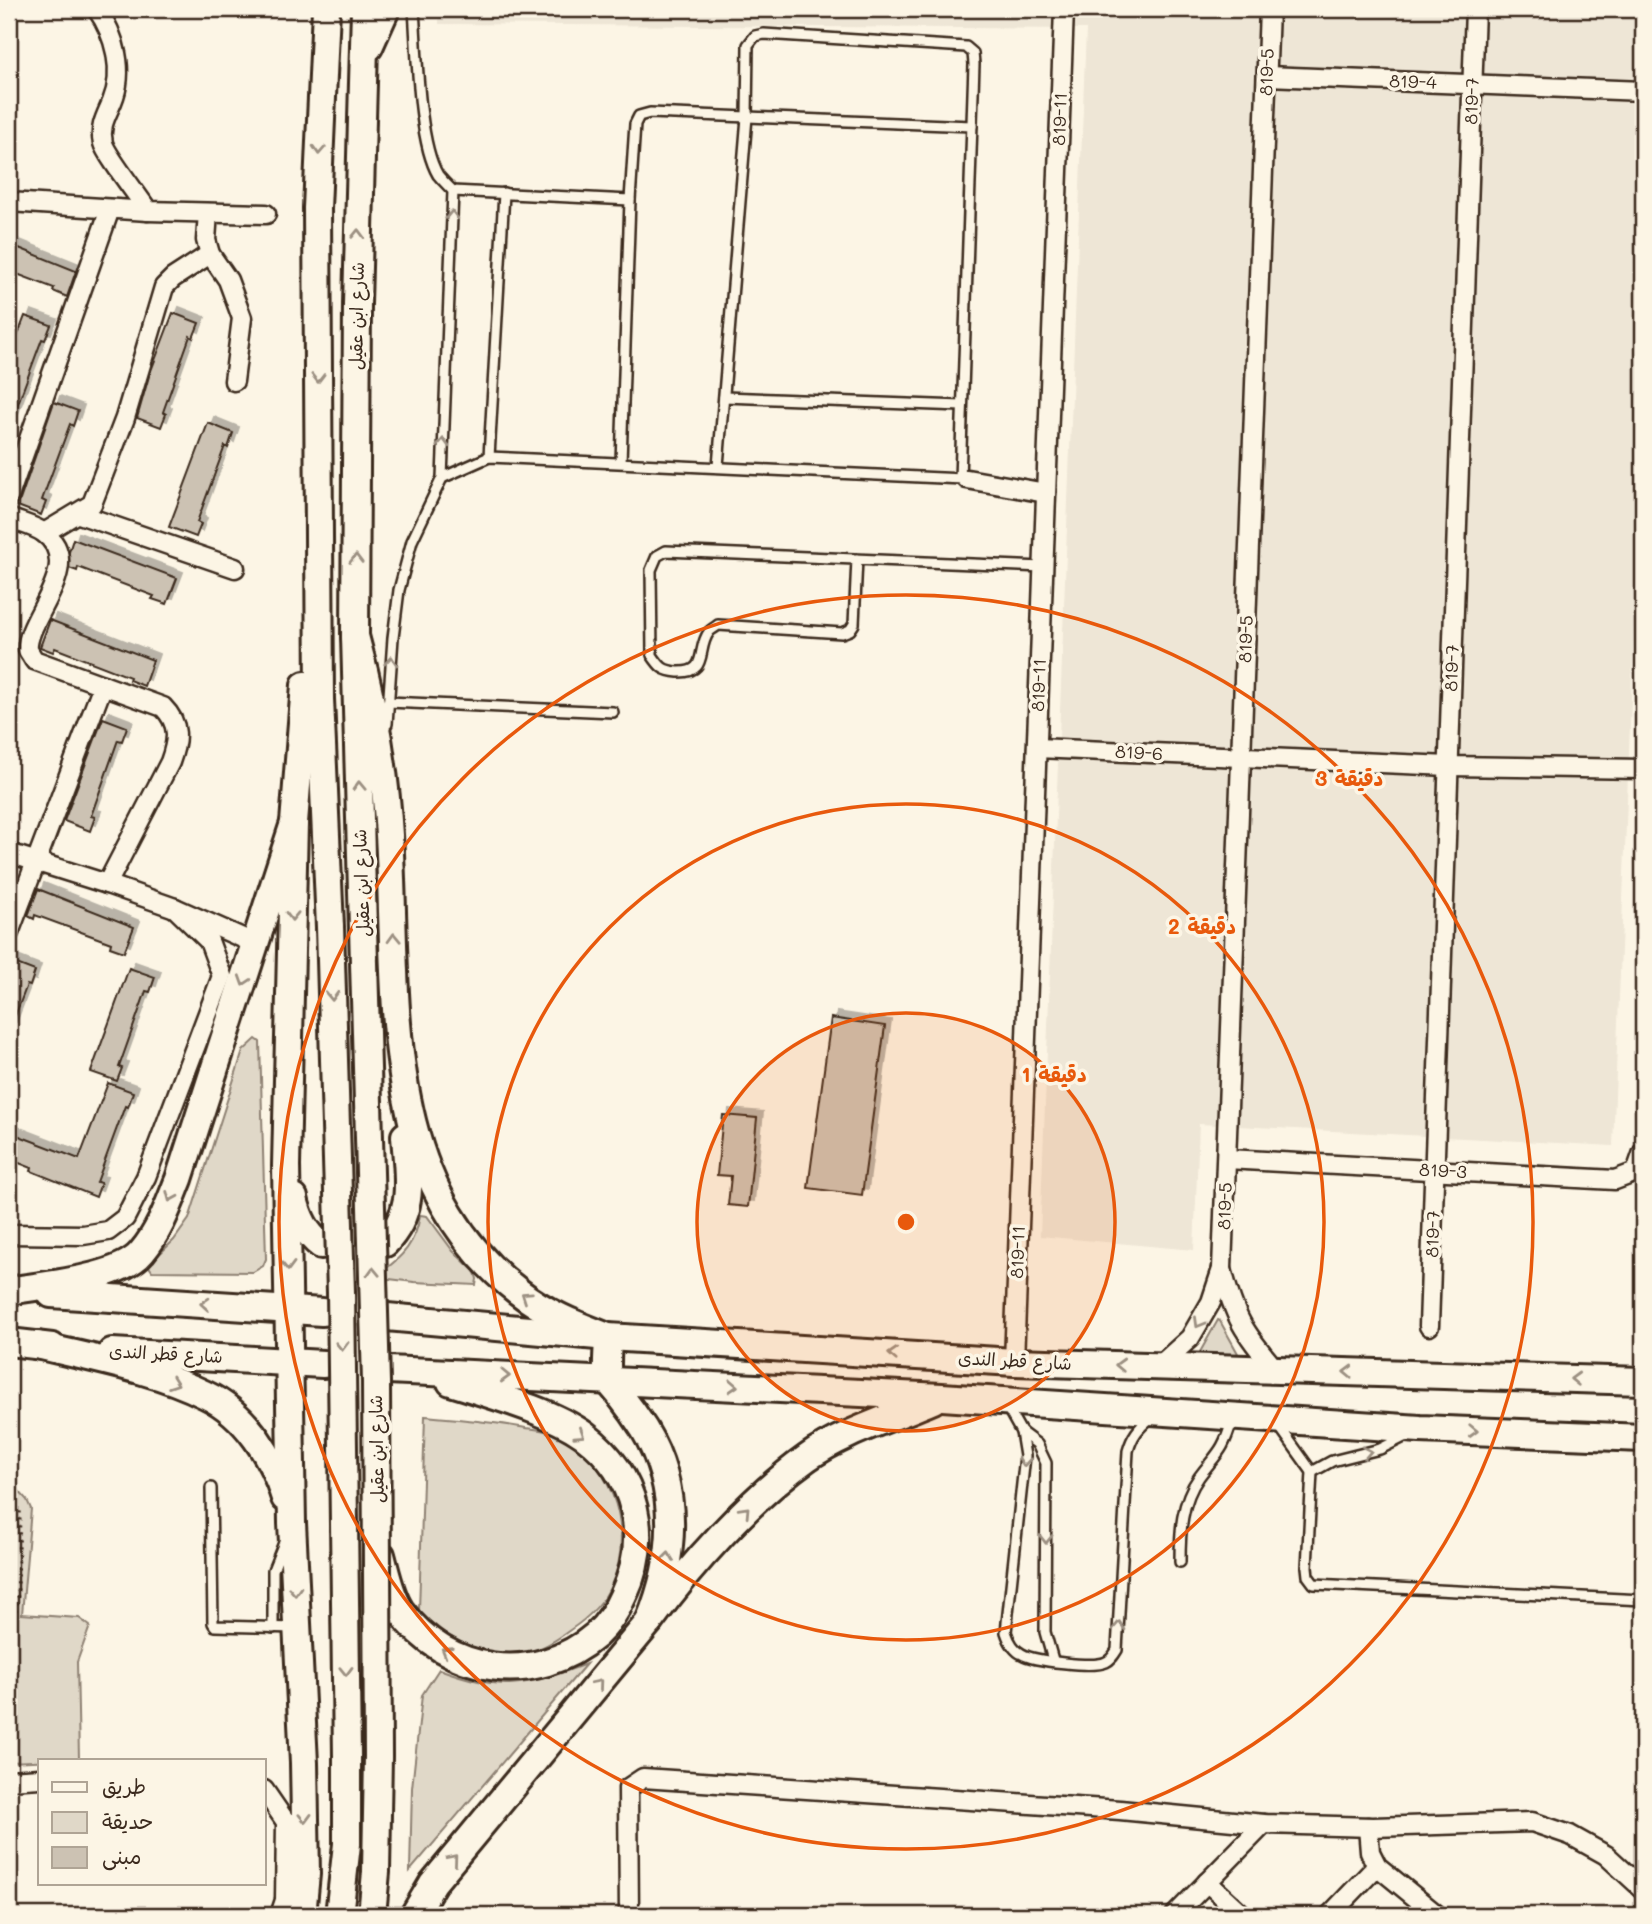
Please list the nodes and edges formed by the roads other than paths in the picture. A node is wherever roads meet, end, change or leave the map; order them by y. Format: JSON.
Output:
{"nodes":[{"id":1,"x":97,"y":9,"type":"edge"},
{"id":2,"x":312,"y":9,"type":"edge"},
{"id":3,"x":326,"y":9,"type":"edge"},
{"id":4,"x":365,"y":9,"type":"edge"},
{"id":5,"x":386,"y":9,"type":"edge"},
{"id":6,"x":414,"y":9,"type":"edge"},
{"id":7,"x":1065,"y":9,"type":"edge"},
{"id":8,"x":1269,"y":9,"type":"edge"},
{"id":9,"x":1475,"y":9,"type":"edge"},
{"id":10,"x":362,"y":61,"type":"junction"},
{"id":11,"x":1267,"y":76,"type":"junction"},
{"id":12,"x":1473,"y":84,"type":"junction"},
{"id":13,"x":1643,"y":91,"type":"edge"},
{"id":14,"x":321,"y":106,"type":"junction"},
{"id":15,"x":747,"y":117,"type":"junction"},
{"id":16,"x":972,"y":126,"type":"junction"},
{"id":17,"x":453,"y":191,"type":"junction"},
{"id":18,"x":503,"y":193,"type":"junction"},
{"id":19,"x":630,"y":200,"type":"junction"},
{"id":20,"x":9,"y":202,"type":"edge"},
{"id":21,"x":110,"y":209,"type":"junction"},
{"id":22,"x":148,"y":211,"type":"junction"},
{"id":23,"x":208,"y":213,"type":"junction"},
{"id":24,"x":266,"y":214,"type":"dead end"},
{"id":25,"x":210,"y":254,"type":"junction"},
{"id":26,"x":234,"y":380,"type":"dead end"},
{"id":27,"x":724,"y":397,"type":"junction"},
{"id":28,"x":962,"y":407,"type":"junction"},
{"id":29,"x":489,"y":457,"type":"junction"},
{"id":30,"x":621,"y":462,"type":"junction"},
{"id":31,"x":718,"y":466,"type":"junction"},
{"id":32,"x":442,"y":478,"type":"junction"},
{"id":33,"x":963,"y":479,"type":"junction"},
{"id":34,"x":1046,"y":492,"type":"junction"},
{"id":35,"x":9,"y":496,"type":"edge"},
{"id":36,"x":79,"y":514,"type":"junction"},
{"id":37,"x":9,"y":518,"type":"edge"},
{"id":38,"x":319,"y":530,"type":"junction"},
{"id":39,"x":44,"y":533,"type":"junction"},
{"id":40,"x":857,"y":559,"type":"junction"},
{"id":41,"x":1043,"y":567,"type":"junction"},
{"id":42,"x":235,"y":568,"type":"dead end"},
{"id":43,"x":355,"y":636,"type":"junction"},
{"id":44,"x":103,"y":685,"type":"junction"},
{"id":45,"x":388,"y":702,"type":"junction"},
{"id":46,"x":613,"y":712,"type":"dead end"},
{"id":47,"x":1037,"y":748,"type":"junction"},
{"id":48,"x":1241,"y":758,"type":"junction"},
{"id":49,"x":1449,"y":766,"type":"junction"},
{"id":50,"x":1643,"y":769,"type":"edge"},
{"id":51,"x":387,"y":803,"type":"junction"},
{"id":52,"x":294,"y":823,"type":"junction"},
{"id":53,"x":9,"y":853,"type":"edge"},
{"id":54,"x":36,"y":863,"type":"junction"},
{"id":55,"x":107,"y":884,"type":"junction"},
{"id":56,"x":175,"y":908,"type":"junction"},
{"id":57,"x":9,"y":933,"type":"edge"},
{"id":58,"x":256,"y":944,"type":"junction"},
{"id":59,"x":399,"y":1056,"type":"junction"},
{"id":60,"x":1643,"y":1152,"type":"edge"},
{"id":61,"x":1227,"y":1159,"type":"junction"},
{"id":62,"x":286,"y":1166,"type":"junction"},
{"id":63,"x":1435,"y":1171,"type":"junction"},
{"id":64,"x":9,"y":1234,"type":"edge"},
{"id":65,"x":385,"y":1243,"type":"dead end"},
{"id":66,"x":321,"y":1245,"type":"dead end"},
{"id":67,"x":1222,"y":1269,"type":"junction"},
{"id":68,"x":9,"y":1292,"type":"edge"},
{"id":69,"x":289,"y":1309,"type":"junction"},
{"id":70,"x":322,"y":1312,"type":"dead end"},
{"id":71,"x":387,"y":1317,"type":"dead end"},
{"id":72,"x":1429,"y":1326,"type":"dead end"},
{"id":73,"x":608,"y":1337,"type":"junction"},
{"id":74,"x":9,"y":1342,"type":"edge"},
{"id":75,"x":37,"y":1345,"type":"junction"},
{"id":76,"x":289,"y":1361,"type":"junction"},
{"id":77,"x":1014,"y":1362,"type":"junction"},
{"id":78,"x":323,"y":1364,"type":"dead end"},
{"id":79,"x":1159,"y":1366,"type":"junction"},
{"id":80,"x":388,"y":1370,"type":"dead end"},
{"id":81,"x":1276,"y":1370,"type":"junction"},
{"id":82,"x":426,"y":1373,"type":"junction"},
{"id":83,"x":1638,"y":1379,"type":"edge"},
{"id":84,"x":608,"y":1380,"type":"junction"},
{"id":85,"x":942,"y":1397,"type":"junction"},
{"id":86,"x":1001,"y":1401,"type":"junction"},
{"id":87,"x":1160,"y":1412,"type":"junction"},
{"id":88,"x":1233,"y":1416,"type":"junction"},
{"id":89,"x":1274,"y":1418,"type":"junction"},
{"id":90,"x":1420,"y":1429,"type":"junction"},
{"id":91,"x":1021,"y":1432,"type":"junction"},
{"id":92,"x":1643,"y":1438,"type":"edge"},
{"id":93,"x":1312,"y":1472,"type":"junction"},
{"id":94,"x":211,"y":1488,"type":"dead end"},
{"id":95,"x":292,"y":1525,"type":"junction"},
{"id":96,"x":379,"y":1545,"type":"junction"},
{"id":97,"x":1180,"y":1562,"type":"dead end"},
{"id":98,"x":1643,"y":1600,"type":"edge"},
{"id":99,"x":649,"y":1622,"type":"junction"},
{"id":100,"x":286,"y":1628,"type":"junction"},
{"id":101,"x":1053,"y":1660,"type":"junction"},
{"id":102,"x":38,"y":1778,"type":"edge"},
{"id":103,"x":9,"y":1780,"type":"edge"},
{"id":104,"x":266,"y":1793,"type":"edge"},
{"id":105,"x":1264,"y":1824,"type":"junction"},
{"id":106,"x":1368,"y":1827,"type":"junction"},
{"id":107,"x":1377,"y":1866,"type":"junction"},
{"id":108,"x":1207,"y":1882,"type":"junction"},
{"id":109,"x":1643,"y":1889,"type":"edge"},
{"id":110,"x":280,"y":1915,"type":"edge"},
{"id":111,"x":302,"y":1915,"type":"edge"},
{"id":112,"x":339,"y":1915,"type":"edge"},
{"id":113,"x":372,"y":1915,"type":"edge"},
{"id":114,"x":414,"y":1915,"type":"edge"},
{"id":115,"x":629,"y":1915,"type":"edge"},
{"id":116,"x":1175,"y":1915,"type":"edge"},
{"id":117,"x":1243,"y":1915,"type":"edge"},
{"id":118,"x":1330,"y":1915,"type":"edge"},
{"id":119,"x":1437,"y":1915,"type":"edge"}],
"edges":[{"from":1,"to":22,"type":"street"},
{"from":2,"to":14,"type":"main road"},
{"from":3,"to":14,"type":"main road","name":"شارع ابن عقيل"},
{"from":4,"to":10,"type":"main road","name":"شارع ابن عقيل"},
{"from":5,"to":10,"type":"main road"},
{"from":6,"to":17,"type":"lane"},
{"from":7,"to":34,"type":"street","name":"819-11"},
{"from":8,"to":11,"type":"street","name":"819-5"},
{"from":9,"to":12,"type":"street","name":"819-7"},
{"from":43,"to":10,"type":"main road","name":"شارع ابن عقيل","one_way":true},
{"from":11,"to":12,"type":"street","name":"819-4"},
{"from":11,"to":48,"type":"street","name":"819-5"},
{"from":12,"to":13,"type":"street","name":"819-4"},
{"from":12,"to":49,"type":"street","name":"819-7"},
{"from":14,"to":38,"type":"main road","name":"شارع ابن عقيل","one_way":true},
{"from":15,"to":16,"type":"lane"},
{"from":15,"to":16,"type":"lane"},
{"from":15,"to":19,"type":"lane"},
{"from":15,"to":27,"type":"lane"},
{"from":16,"to":28,"type":"lane"},
{"from":17,"to":18,"type":"lane"},
{"from":32,"to":17,"type":"lane","one_way":true},
{"from":18,"to":19,"type":"lane"},
{"from":18,"to":29,"type":"lane"},
{"from":19,"to":30,"type":"lane"},
{"from":20,"to":21,"type":"street"},
{"from":21,"to":22,"type":"street"},
{"from":21,"to":35,"type":"street"},
{"from":22,"to":23,"type":"street"},
{"from":23,"to":24,"type":"street"},
{"from":23,"to":25,"type":"street"},
{"from":25,"to":26,"type":"street"},
{"from":25,"to":36,"type":"street"},
{"from":27,"to":28,"type":"lane"},
{"from":27,"to":31,"type":"lane"},
{"from":28,"to":33,"type":"lane"},
{"from":29,"to":30,"type":"lane"},
{"from":29,"to":32,"type":"lane"},
{"from":30,"to":31,"type":"lane"},
{"from":31,"to":33,"type":"lane"},
{"from":45,"to":32,"type":"lane","one_way":true},
{"from":33,"to":34,"type":"street"},
{"from":34,"to":41,"type":"street","name":"819-11"},
{"from":36,"to":39,"type":"street"},
{"from":36,"to":42,"type":"street"},
{"from":37,"to":39,"type":"street"},
{"from":38,"to":52,"type":"main road"},
{"from":38,"to":112,"type":"main road","name":"شارع ابن عقيل","one_way":true,"bridge":true},
{"from":39,"to":44,"type":"street"},
{"from":40,"to":40,"type":"lane"},
{"from":40,"to":41,"type":"lane"},
{"from":41,"to":47,"type":"street","name":"819-11"},
{"from":43,"to":51,"type":"main road"},
{"from":96,"to":43,"type":"main road","name":"شارع ابن عقيل","one_way":true,"bridge":true},
{"from":44,"to":54,"type":"street"},
{"from":44,"to":55,"type":"street"},
{"from":45,"to":46,"type":"lane"},
{"from":45,"to":51,"type":"lane"},
{"from":47,"to":48,"type":"street","name":"819-6"},
{"from":47,"to":77,"type":"street","name":"819-11"},
{"from":48,"to":49,"type":"street","name":"819-6"},
{"from":48,"to":61,"type":"street","name":"819-5"},
{"from":49,"to":50,"type":"street","name":"819-6"},
{"from":49,"to":63,"type":"street","name":"819-7"},
{"from":59,"to":51,"type":"main road","one_way":true},
{"from":52,"to":58,"type":"main road"},
{"from":52,"to":62,"type":"main road","one_way":true},
{"from":53,"to":54,"type":"street"},
{"from":54,"to":55,"type":"street"},
{"from":54,"to":57,"type":"street"},
{"from":55,"to":56,"type":"street"},
{"from":56,"to":58,"type":"street"},
{"from":56,"to":64,"type":"street"},
{"from":58,"to":68,"type":"main road","one_way":true},
{"from":59,"to":65,"type":"main road"},
{"from":73,"to":59,"type":"main road","one_way":true},
{"from":60,"to":63,"type":"street","name":"819-3"},
{"from":61,"to":63,"type":"street","name":"819-3"},
{"from":61,"to":67,"type":"street","name":"819-5"},
{"from":62,"to":66,"type":"main road"},
{"from":62,"to":69,"type":"main road","one_way":true},
{"from":63,"to":72,"type":"street","name":"819-7"},
{"from":67,"to":79,"type":"street","name":"819-5","one_way":true},
{"from":67,"to":81,"type":"street","name":"819-5"},
{"from":69,"to":68,"type":"main road","one_way":true},
{"from":69,"to":70,"type":"main road"},
{"from":69,"to":76,"type":"main road"},
{"from":71,"to":73,"type":"main road","name":"شارع قطر الندى"},
{"from":77,"to":73,"type":"main road","name":"شارع قطر الندى","one_way":true},
{"from":73,"to":84,"type":"main road"},
{"from":74,"to":75,"type":"main road","name":"شارع قطر الندى"},
{"from":75,"to":76,"type":"main road","name":"شارع قطر الندى"},
{"from":75,"to":95,"type":"main road","one_way":true},
{"from":76,"to":78,"type":"main road","name":"شارع قطر الندى"},
{"from":76,"to":95,"type":"main road"},
{"from":79,"to":77,"type":"main road","name":"شارع قطر الندى","one_way":true},
{"from":79,"to":81,"type":"main road","name":"شارع قطر الندى"},
{"from":80,"to":82,"type":"main road"},
{"from":83,"to":81,"type":"main road","name":"شارع قطر الندى","one_way":true},
{"from":82,"to":84,"type":"main road","one_way":true},
{"from":82,"to":96,"type":"main road","one_way":true},
{"from":84,"to":85,"type":"main road","one_way":true},
{"from":99,"to":84,"type":"main road","one_way":true},
{"from":85,"to":86,"type":"main road"},
{"from":99,"to":85,"type":"main road","one_way":true},
{"from":86,"to":87,"type":"main road"},
{"from":86,"to":91,"type":"lane"},
{"from":87,"to":88,"type":"main road"},
{"from":101,"to":87,"type":"lane","one_way":true},
{"from":88,"to":89,"type":"main road"},
{"from":88,"to":97,"type":"lane"},
{"from":89,"to":90,"type":"main road"},
{"from":89,"to":93,"type":"lane"},
{"from":90,"to":92,"type":"main road","one_way":true},
{"from":93,"to":90,"type":"lane","one_way":true},
{"from":91,"to":101,"type":"lane","one_way":true},
{"from":91,"to":101,"type":"lane","one_way":true},
{"from":93,"to":98,"type":"lane"},
{"from":94,"to":100,"type":"lane"},
{"from":95,"to":100,"type":"main road","one_way":true},
{"from":96,"to":113,"type":"main road","name":"شارع ابن عقيل","bridge":true},
{"from":114,"to":99,"type":"main road","one_way":true},
{"from":100,"to":111,"type":"main road","one_way":true},
{"from":102,"to":103,"type":"street"},
{"from":104,"to":110,"type":"street"},
{"from":105,"to":106,"type":"street"},
{"from":105,"to":108,"type":"street"},
{"from":105,"to":115,"type":"street"},
{"from":106,"to":107,"type":"street"},
{"from":106,"to":109,"type":"street"},
{"from":107,"to":118,"type":"street"},
{"from":107,"to":119,"type":"street"},
{"from":108,"to":116,"type":"street"},
{"from":108,"to":117,"type":"street"}]}
